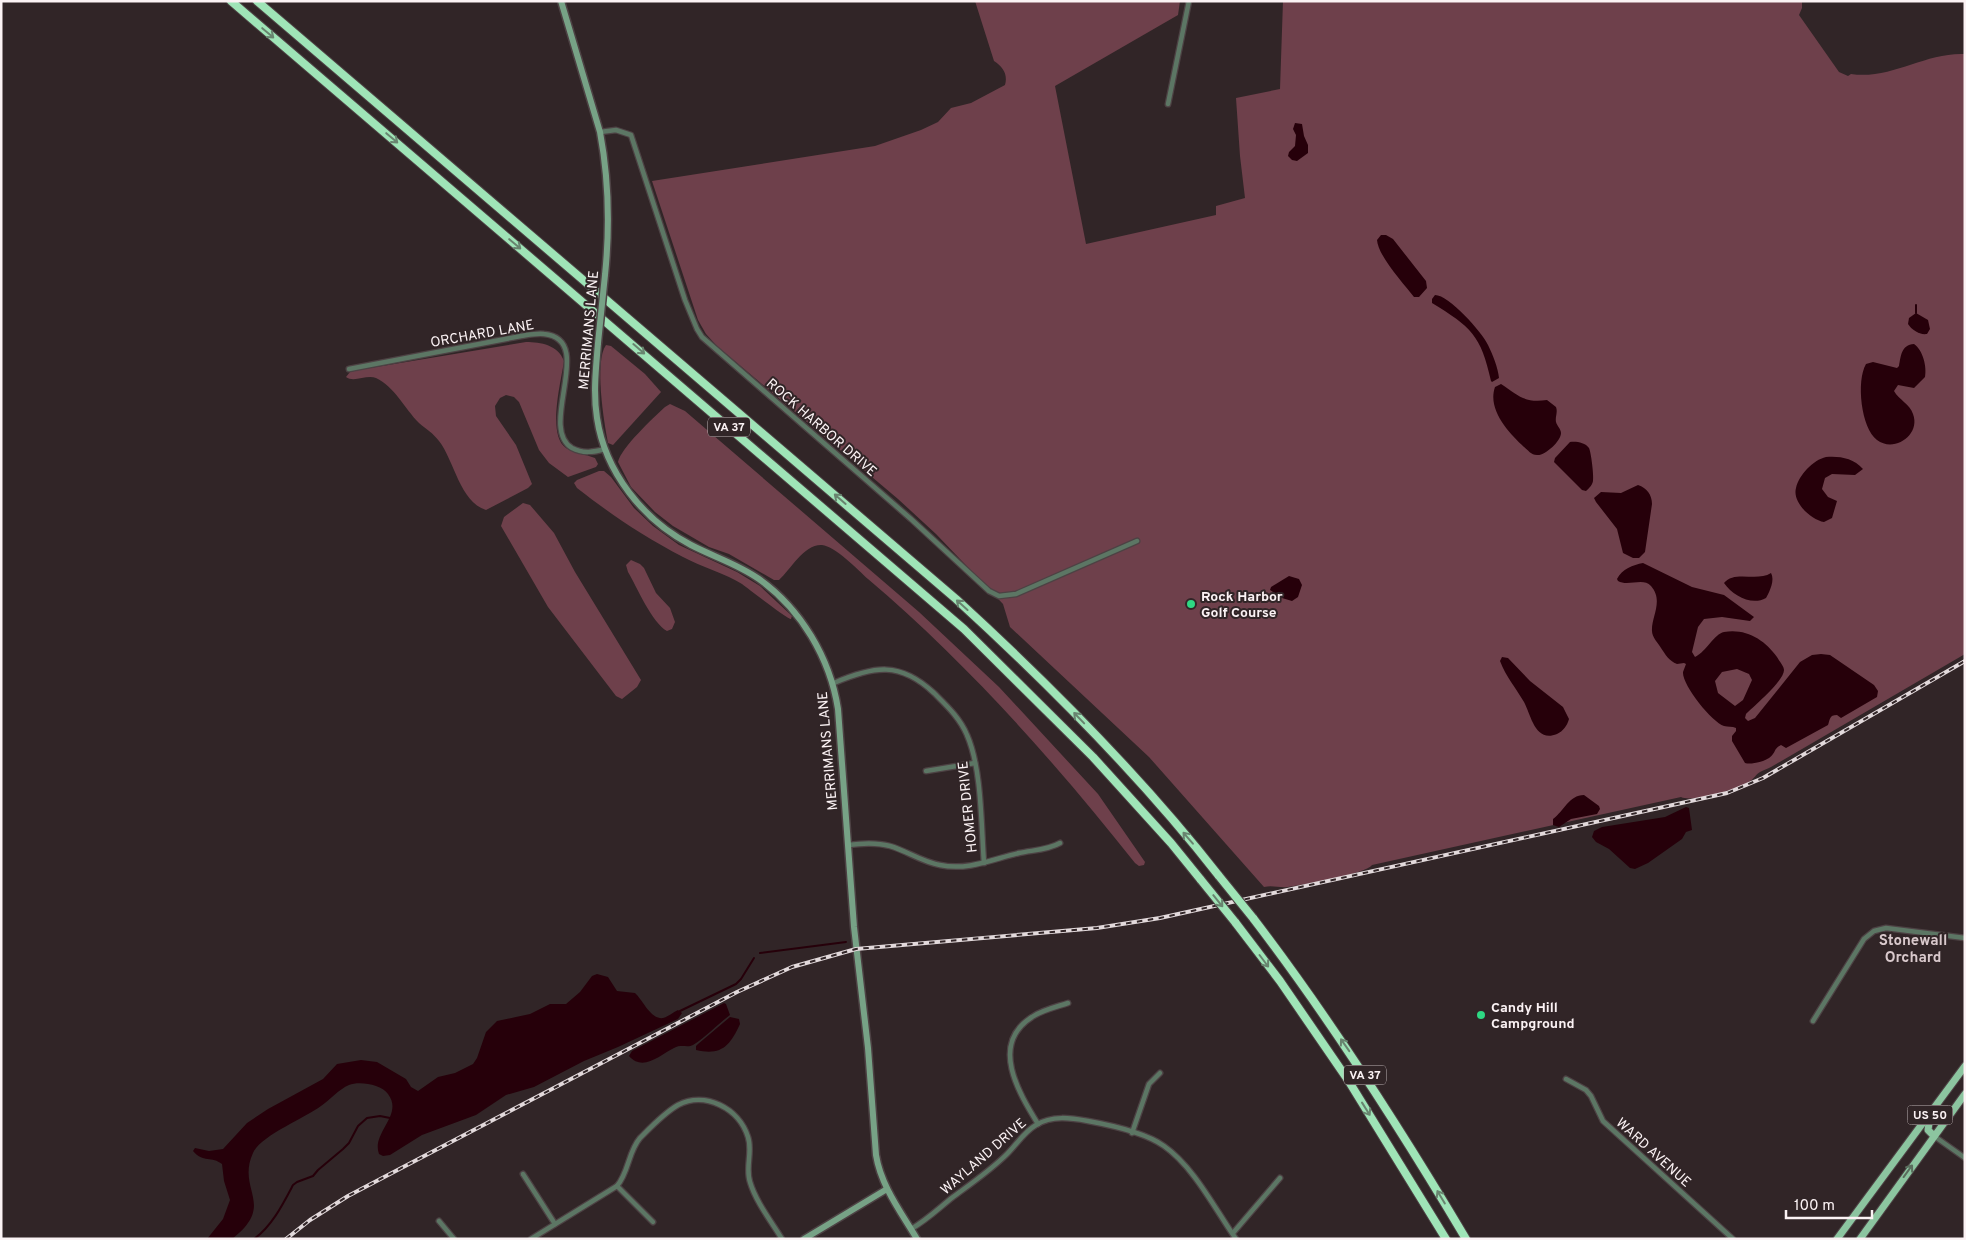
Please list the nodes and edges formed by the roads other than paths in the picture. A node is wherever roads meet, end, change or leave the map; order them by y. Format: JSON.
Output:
{"nodes":[{"id":1,"x":231,"y":1,"type":"edge"},
{"id":2,"x":257,"y":1,"type":"edge"},
{"id":3,"x":561,"y":1,"type":"edge"},
{"id":4,"x":1189,"y":1,"type":"edge"},
{"id":5,"x":1168,"y":104,"type":"dead end"},
{"id":6,"x":600,"y":132,"type":"junction"},
{"id":7,"x":349,"y":369,"type":"dead end"},
{"id":8,"x":605,"y":449,"type":"junction"},
{"id":9,"x":1138,"y":542,"type":"dead end"},
{"id":10,"x":834,"y":683,"type":"junction"},
{"id":11,"x":975,"y":763,"type":"junction"},
{"id":12,"x":926,"y":771,"type":"dead end"},
{"id":13,"x":1060,"y":843,"type":"dead end"},
{"id":14,"x":848,"y":845,"type":"junction"},
{"id":15,"x":984,"y":862,"type":"junction"},
{"id":16,"x":1965,"y":938,"type":"edge"},
{"id":17,"x":1068,"y":1003,"type":"dead end"},
{"id":18,"x":1813,"y":1021,"type":"dead end"},
{"id":19,"x":1965,"y":1066,"type":"edge"},
{"id":20,"x":1160,"y":1073,"type":"dead end"},
{"id":21,"x":1566,"y":1079,"type":"dead end"},
{"id":22,"x":1965,"y":1094,"type":"edge"},
{"id":23,"x":1931,"y":1112,"type":"junction"},
{"id":24,"x":1038,"y":1124,"type":"junction"},
{"id":25,"x":1132,"y":1133,"type":"junction"},
{"id":26,"x":1934,"y":1136,"type":"junction"},
{"id":27,"x":1965,"y":1158,"type":"edge"},
{"id":28,"x":524,"y":1174,"type":"dead end"},
{"id":29,"x":1280,"y":1178,"type":"dead end"},
{"id":30,"x":617,"y":1186,"type":"junction"},
{"id":31,"x":887,"y":1189,"type":"junction"},
{"id":32,"x":439,"y":1221,"type":"dead end"},
{"id":33,"x":653,"y":1222,"type":"dead end"},
{"id":34,"x":555,"y":1224,"type":"junction"},
{"id":35,"x":911,"y":1229,"type":"junction"},
{"id":36,"x":1233,"y":1233,"type":"junction"},
{"id":37,"x":454,"y":1239,"type":"edge"},
{"id":38,"x":531,"y":1239,"type":"edge"},
{"id":39,"x":782,"y":1239,"type":"edge"},
{"id":40,"x":804,"y":1239,"type":"edge"},
{"id":41,"x":917,"y":1239,"type":"edge"},
{"id":42,"x":1236,"y":1239,"type":"edge"},
{"id":43,"x":1446,"y":1239,"type":"edge"},
{"id":44,"x":1467,"y":1239,"type":"edge"},
{"id":45,"x":1733,"y":1239,"type":"edge"},
{"id":46,"x":1837,"y":1239,"type":"edge"},
{"id":47,"x":1860,"y":1239,"type":"edge"}],
"edges":[{"from":1,"to":43,"type":"highway","number":"VA 37","one_way":true,"bridge":true},
{"from":44,"to":2,"type":"highway","number":"VA 37","one_way":true,"bridge":true},
{"from":3,"to":6,"type":"main road","name":"MERRIMANS LANE"},
{"from":4,"to":5,"type":"street"},
{"from":6,"to":8,"type":"main road","name":"MERRIMANS LANE","bridge":true},
{"from":6,"to":9,"type":"street","name":"ROCK HARBOR DRIVE"},
{"from":7,"to":8,"type":"street","name":"ORCHARD LANE"},
{"from":8,"to":10,"type":"main road","name":"MERRIMANS LANE"},
{"from":10,"to":11,"type":"street","name":"HOMER DRIVE"},
{"from":10,"to":14,"type":"main road","name":"MERRIMANS LANE"},
{"from":11,"to":12,"type":"street"},
{"from":11,"to":15,"type":"street","name":"HOMER DRIVE"},
{"from":13,"to":15,"type":"street"},
{"from":14,"to":15,"type":"street"},
{"from":14,"to":31,"type":"main road","name":"MERRIMANS LANE"},
{"from":16,"to":18,"type":"street"},
{"from":17,"to":24,"type":"street"},
{"from":19,"to":23,"type":"main road","number":"US 50"},
{"from":20,"to":25,"type":"street"},
{"from":21,"to":45,"type":"street","name":"WARD AVENUE"},
{"from":22,"to":26,"type":"main road","number":"US 50"},
{"from":23,"to":26,"type":"main road"},
{"from":23,"to":46,"type":"main road","number":"US 50"},
{"from":24,"to":25,"type":"street","name":"WAYLAND DRIVE"},
{"from":24,"to":35,"type":"street","name":"WAYLAND DRIVE"},
{"from":25,"to":36,"type":"street","name":"WAYLAND DRIVE"},
{"from":26,"to":27,"type":"street"},
{"from":47,"to":26,"type":"main road","number":"US 50","one_way":true},
{"from":28,"to":34,"type":"street"},
{"from":29,"to":36,"type":"street"},
{"from":30,"to":33,"type":"street"},
{"from":30,"to":34,"type":"street"},
{"from":30,"to":39,"type":"street"},
{"from":31,"to":35,"type":"main road","name":"MERRIMANS LANE"},
{"from":31,"to":40,"type":"main road"},
{"from":32,"to":37,"type":"street"},
{"from":34,"to":38,"type":"street"},
{"from":35,"to":41,"type":"main road","name":"MERRIMANS LANE"},
{"from":36,"to":42,"type":"street","name":"WAYLAND DRIVE"}]}
